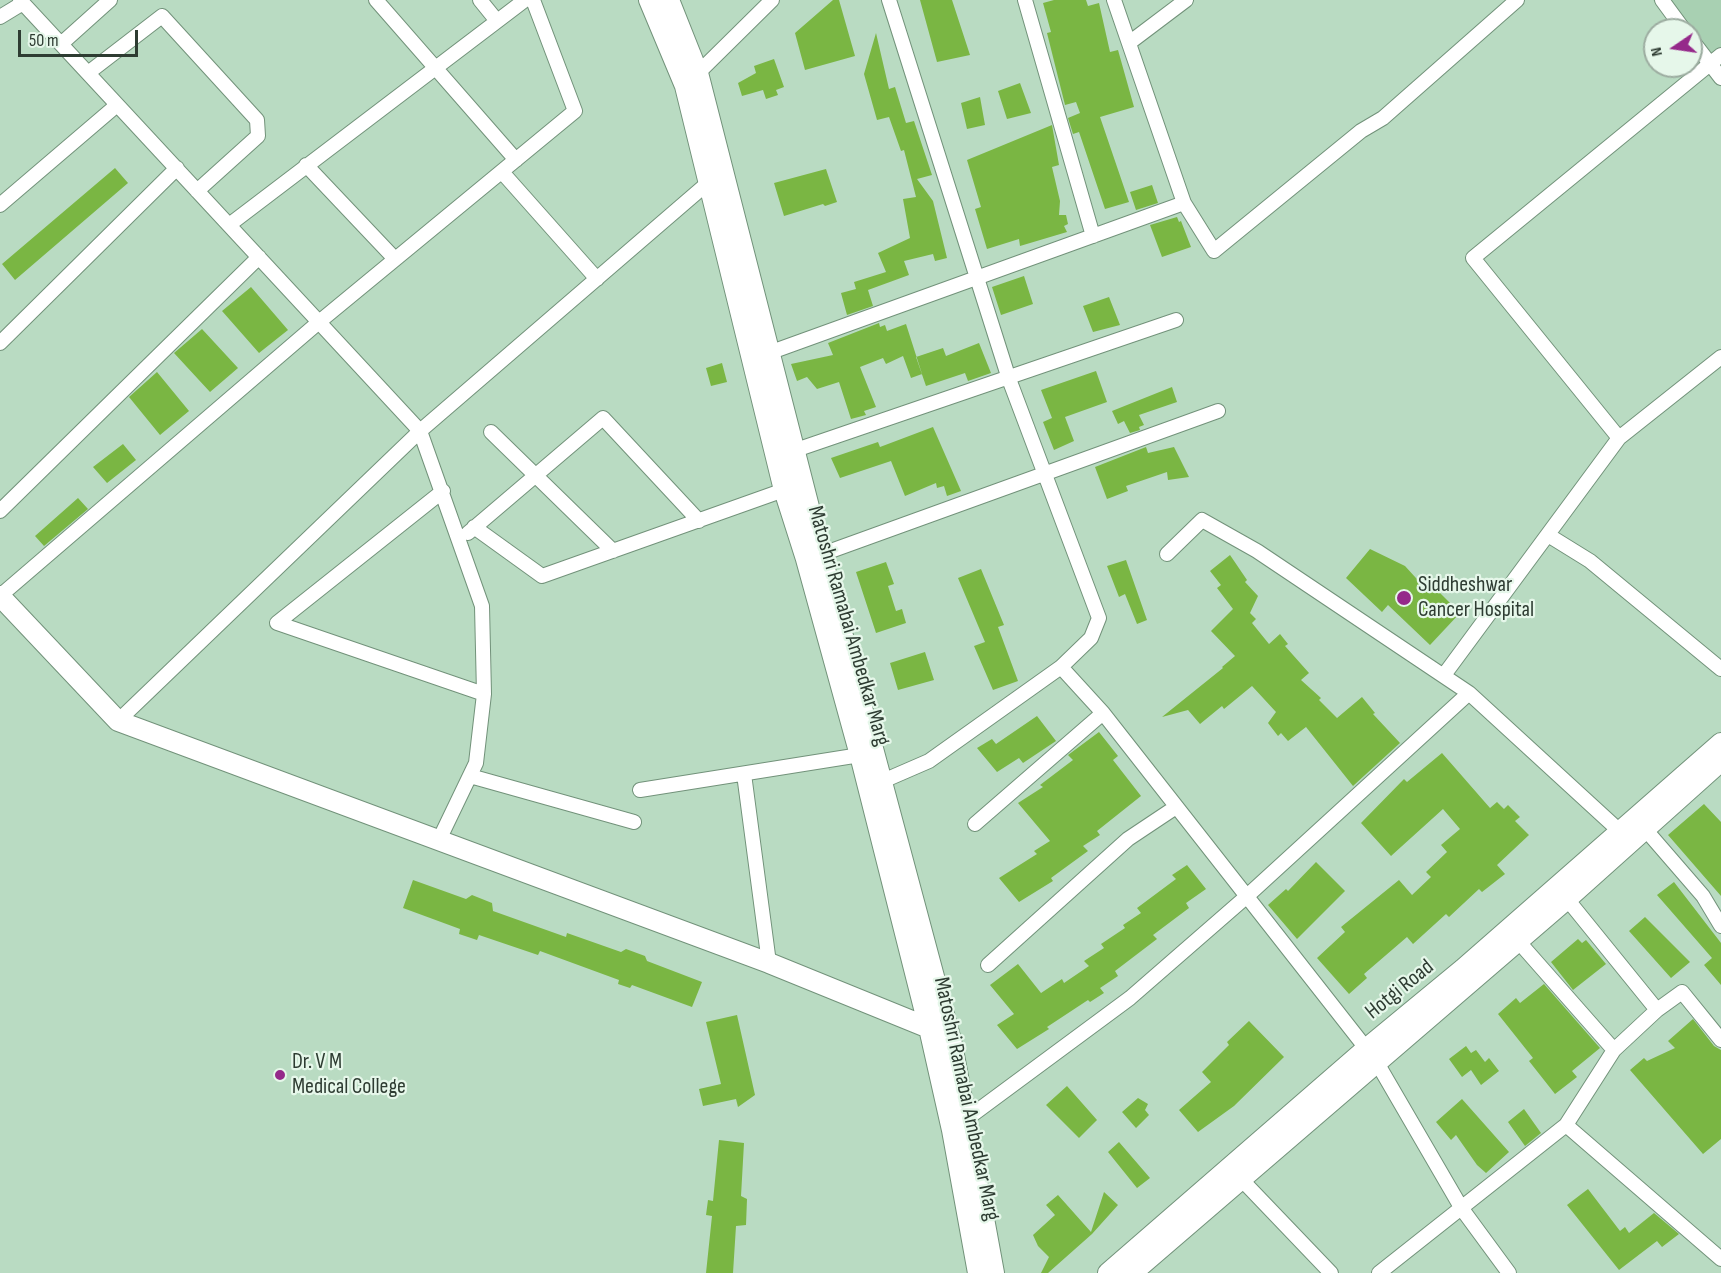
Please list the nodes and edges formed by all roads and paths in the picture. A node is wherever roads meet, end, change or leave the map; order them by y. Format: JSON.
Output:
{"nodes":[{"id":1,"x":110,"y":0,"type":"edge"},
{"id":2,"x":376,"y":0,"type":"edge"},
{"id":3,"x":480,"y":0,"type":"edge"},
{"id":4,"x":525,"y":0,"type":"edge"},
{"id":5,"x":533,"y":0,"type":"edge"},
{"id":6,"x":649,"y":0,"type":"edge"},
{"id":7,"x":669,"y":0,"type":"edge"},
{"id":8,"x":772,"y":0,"type":"edge"},
{"id":9,"x":889,"y":0,"type":"edge"},
{"id":10,"x":1025,"y":0,"type":"edge"},
{"id":11,"x":1114,"y":0,"type":"edge"},
{"id":12,"x":1185,"y":0,"type":"edge"},
{"id":13,"x":1517,"y":0,"type":"edge"},
{"id":14,"x":1662,"y":0,"type":"edge"},
{"id":15,"x":21,"y":2,"type":"edge"},
{"id":16,"x":0,"y":17,"type":"edge"},
{"id":17,"x":1675,"y":18,"type":"edge"},
{"id":18,"x":497,"y":21,"type":"junction"},
{"id":19,"x":1129,"y":43,"type":"junction"},
{"id":20,"x":61,"y":44,"type":"junction"},
{"id":21,"x":1703,"y":49,"type":"edge"},
{"id":22,"x":1716,"y":59,"type":"edge"},
{"id":23,"x":435,"y":68,"type":"junction"},
{"id":24,"x":88,"y":73,"type":"junction"},
{"id":25,"x":1721,"y":78,"type":"edge"},
{"id":26,"x":692,"y":80,"type":"junction"},
{"id":27,"x":117,"y":105,"type":"junction"},
{"id":28,"x":516,"y":160,"type":"junction"},
{"id":29,"x":306,"y":165,"type":"junction"},
{"id":30,"x":177,"y":168,"type":"junction"},
{"id":31,"x":502,"y":172,"type":"junction"},
{"id":32,"x":709,"y":182,"type":"junction"},
{"id":33,"x":197,"y":191,"type":"junction"},
{"id":34,"x":1184,"y":203,"type":"junction"},
{"id":35,"x":0,"y":205,"type":"edge"},
{"id":36,"x":229,"y":225,"type":"junction"},
{"id":37,"x":1093,"y":236,"type":"junction"},
{"id":38,"x":259,"y":257,"type":"junction"},
{"id":39,"x":395,"y":260,"type":"junction"},
{"id":40,"x":977,"y":278,"type":"junction"},
{"id":41,"x":597,"y":279,"type":"junction"},
{"id":42,"x":1176,"y":320,"type":"dead end"},
{"id":43,"x":319,"y":322,"type":"junction"},
{"id":44,"x":0,"y":343,"type":"edge"},
{"id":45,"x":762,"y":355,"type":"junction"},
{"id":46,"x":1721,"y":357,"type":"edge"},
{"id":47,"x":1009,"y":379,"type":"junction"},
{"id":48,"x":1218,"y":411,"type":"dead end"},
{"id":49,"x":420,"y":431,"type":"junction"},
{"id":50,"x":491,"y":432,"type":"dead end"},
{"id":51,"x":1619,"y":438,"type":"junction"},
{"id":52,"x":785,"y":453,"type":"junction"},
{"id":53,"x":1045,"y":472,"type":"junction"},
{"id":54,"x":535,"y":476,"type":"junction"},
{"id":55,"x":443,"y":490,"type":"junction"},
{"id":56,"x":784,"y":490,"type":"junction"},
{"id":57,"x":0,"y":511,"type":"edge"},
{"id":58,"x":699,"y":521,"type":"junction"},
{"id":59,"x":474,"y":527,"type":"junction"},
{"id":60,"x":1548,"y":535,"type":"junction"},
{"id":61,"x":460,"y":540,"type":"junction"},
{"id":62,"x":613,"y":551,"type":"junction"},
{"id":63,"x":1167,"y":554,"type":"dead end"},
{"id":64,"x":813,"y":557,"type":"junction"},
{"id":65,"x":0,"y":596,"type":"edge"},
{"id":66,"x":1061,"y":667,"type":"junction"},
{"id":67,"x":1721,"y":669,"type":"edge"},
{"id":68,"x":1444,"y":675,"type":"junction"},
{"id":69,"x":1468,"y":693,"type":"junction"},
{"id":70,"x":484,"y":694,"type":"junction"},
{"id":71,"x":1103,"y":713,"type":"junction"},
{"id":72,"x":118,"y":720,"type":"junction"},
{"id":73,"x":1721,"y":743,"type":"edge"},
{"id":74,"x":860,"y":755,"type":"junction"},
{"id":75,"x":1721,"y":761,"type":"edge"},
{"id":76,"x":744,"y":774,"type":"junction"},
{"id":77,"x":470,"y":776,"type":"junction"},
{"id":78,"x":875,"y":784,"type":"junction"},
{"id":79,"x":640,"y":790,"type":"dead end"},
{"id":80,"x":1176,"y":807,"type":"junction"},
{"id":81,"x":634,"y":822,"type":"dead end"},
{"id":82,"x":975,"y":824,"type":"dead end"},
{"id":83,"x":1632,"y":834,"type":"junction"},
{"id":84,"x":439,"y":840,"type":"junction"},
{"id":85,"x":1246,"y":897,"type":"junction"},
{"id":86,"x":1567,"y":899,"type":"junction"},
{"id":87,"x":1721,"y":926,"type":"edge"},
{"id":88,"x":1518,"y":941,"type":"junction"},
{"id":89,"x":769,"y":963,"type":"junction"},
{"id":90,"x":988,"y":965,"type":"dead end"},
{"id":91,"x":1657,"y":1010,"type":"junction"},
{"id":92,"x":929,"y":1028,"type":"junction"},
{"id":93,"x":1721,"y":1040,"type":"edge"},
{"id":94,"x":1614,"y":1050,"type":"junction"},
{"id":95,"x":1371,"y":1055,"type":"junction"},
{"id":96,"x":959,"y":1124,"type":"junction"},
{"id":97,"x":1566,"y":1125,"type":"junction"},
{"id":98,"x":1241,"y":1179,"type":"junction"},
{"id":99,"x":1462,"y":1209,"type":"junction"},
{"id":100,"x":1721,"y":1259,"type":"edge"},
{"id":101,"x":978,"y":1273,"type":"edge"},
{"id":102,"x":994,"y":1273,"type":"edge"},
{"id":103,"x":1108,"y":1273,"type":"edge"},
{"id":104,"x":1132,"y":1273,"type":"edge"},
{"id":105,"x":1331,"y":1273,"type":"edge"},
{"id":106,"x":1379,"y":1273,"type":"edge"},
{"id":107,"x":1509,"y":1273,"type":"edge"}],
"edges":[{"from":1,"to":20,"type":"street"},
{"from":2,"to":23,"type":"street"},
{"from":3,"to":18,"type":"street"},
{"from":4,"to":18,"type":"street"},
{"from":5,"to":28,"type":"street"},
{"from":6,"to":26,"type":"street","name":"Matoshri Ramabai Ambedkar Marg"},
{"from":7,"to":26,"type":"street"},
{"from":8,"to":26,"type":"street"},
{"from":9,"to":40,"type":"street"},
{"from":10,"to":37,"type":"street"},
{"from":11,"to":19,"type":"street"},
{"from":12,"to":19,"type":"street"},
{"from":13,"to":34,"type":"street"},
{"from":14,"to":17,"type":"street"},
{"from":15,"to":16,"type":"street"},
{"from":15,"to":20,"type":"street"},
{"from":18,"to":23,"type":"street"},
{"from":19,"to":34,"type":"street"},
{"from":20,"to":24,"type":"street"},
{"from":21,"to":22,"type":"street"},
{"from":22,"to":25,"type":"street"},
{"from":22,"to":51,"type":"street"},
{"from":23,"to":28,"type":"street"},
{"from":23,"to":29,"type":"street"},
{"from":24,"to":27,"type":"street"},
{"from":24,"to":33,"type":"street"},
{"from":26,"to":32,"type":"street","name":"Matoshri Ramabai Ambedkar Marg"},
{"from":26,"to":45,"type":"street"},
{"from":27,"to":30,"type":"street"},
{"from":27,"to":35,"type":"street"},
{"from":28,"to":31,"type":"street"},
{"from":29,"to":36,"type":"street"},
{"from":29,"to":39,"type":"street"},
{"from":30,"to":33,"type":"street"},
{"from":30,"to":44,"type":"street"},
{"from":31,"to":39,"type":"street"},
{"from":31,"to":41,"type":"street"},
{"from":32,"to":41,"type":"street"},
{"from":32,"to":45,"type":"street","name":"Matoshri Ramabai Ambedkar Marg"},
{"from":33,"to":36,"type":"street"},
{"from":34,"to":37,"type":"street"},
{"from":36,"to":38,"type":"street"},
{"from":37,"to":40,"type":"street"},
{"from":38,"to":43,"type":"street"},
{"from":38,"to":57,"type":"street"},
{"from":39,"to":43,"type":"street"},
{"from":40,"to":45,"type":"street"},
{"from":40,"to":47,"type":"street"},
{"from":41,"to":49,"type":"street"},
{"from":42,"to":47,"type":"street"},
{"from":43,"to":49,"type":"street"},
{"from":43,"to":65,"type":"street"},
{"from":45,"to":52,"type":"street","name":"Matoshri Ramabai Ambedkar Marg"},
{"from":46,"to":51,"type":"street"},
{"from":47,"to":52,"type":"street"},
{"from":47,"to":53,"type":"street"},
{"from":48,"to":53,"type":"street"},
{"from":49,"to":55,"type":"street"},
{"from":49,"to":72,"type":"street"},
{"from":50,"to":54,"type":"street"},
{"from":51,"to":60,"type":"street"},
{"from":52,"to":56,"type":"street","name":"Matoshri Ramabai Ambedkar Marg"},
{"from":52,"to":64,"type":"street"},
{"from":53,"to":64,"type":"street"},
{"from":53,"to":66,"type":"street"},
{"from":54,"to":58,"type":"street"},
{"from":54,"to":59,"type":"street"},
{"from":54,"to":62,"type":"street"},
{"from":55,"to":61,"type":"street"},
{"from":55,"to":70,"type":"street"},
{"from":56,"to":58,"type":"street"},
{"from":56,"to":64,"type":"street","name":"Matoshri Ramabai Ambedkar Marg"},
{"from":58,"to":62,"type":"street"},
{"from":59,"to":61,"type":"street"},
{"from":59,"to":62,"type":"street"},
{"from":60,"to":67,"type":"street"},
{"from":60,"to":68,"type":"street"},
{"from":61,"to":70,"type":"street"},
{"from":63,"to":68,"type":"street"},
{"from":64,"to":74,"type":"street","name":"Matoshri Ramabai Ambedkar Marg"},
{"from":64,"to":78,"type":"street"},
{"from":65,"to":72,"type":"street"},
{"from":66,"to":71,"type":"street"},
{"from":66,"to":78,"type":"street"},
{"from":68,"to":69,"type":"street"},
{"from":69,"to":83,"type":"street"},
{"from":69,"to":85,"type":"street"},
{"from":70,"to":77,"type":"street"},
{"from":71,"to":80,"type":"street"},
{"from":71,"to":82,"type":"street"},
{"from":72,"to":84,"type":"street"},
{"from":73,"to":83,"type":"street","name":"Hotgi Road"},
{"from":74,"to":76,"type":"street"},
{"from":74,"to":78,"type":"street","name":"Matoshri Ramabai Ambedkar Marg"},
{"from":75,"to":83,"type":"street","name":"Hotgi Road"},
{"from":76,"to":79,"type":"street"},
{"from":76,"to":89,"type":"street"},
{"from":77,"to":81,"type":"street"},
{"from":77,"to":84,"type":"street"},
{"from":78,"to":92,"type":"street","name":"Matoshri Ramabai Ambedkar Marg"},
{"from":78,"to":96,"type":"street"},
{"from":80,"to":85,"type":"street"},
{"from":80,"to":90,"type":"street"},
{"from":83,"to":86,"type":"street","name":"Hotgi Road"},
{"from":83,"to":87,"type":"street"},
{"from":83,"to":95,"type":"street","name":"Hotgi Road"},
{"from":84,"to":89,"type":"street"},
{"from":85,"to":95,"type":"street"},
{"from":85,"to":96,"type":"street"},
{"from":86,"to":88,"type":"street","name":"Hotgi Road"},
{"from":86,"to":91,"type":"street"},
{"from":88,"to":94,"type":"street"},
{"from":88,"to":95,"type":"street","name":"Hotgi Road"},
{"from":89,"to":92,"type":"street"},
{"from":91,"to":93,"type":"street"},
{"from":91,"to":94,"type":"street"},
{"from":92,"to":96,"type":"street","name":"Matoshri Ramabai Ambedkar Marg"},
{"from":94,"to":97,"type":"street"},
{"from":95,"to":98,"type":"street","name":"Hotgi Road"},
{"from":95,"to":99,"type":"street"},
{"from":95,"to":103,"type":"street","name":"Hotgi Road"},
{"from":96,"to":101,"type":"street","name":"Matoshri Ramabai Ambedkar Marg"},
{"from":96,"to":102,"type":"street"},
{"from":97,"to":99,"type":"street"},
{"from":97,"to":100,"type":"street"},
{"from":98,"to":104,"type":"street","name":"Hotgi Road"},
{"from":98,"to":105,"type":"street"},
{"from":99,"to":106,"type":"street"},
{"from":99,"to":107,"type":"street"}]}
